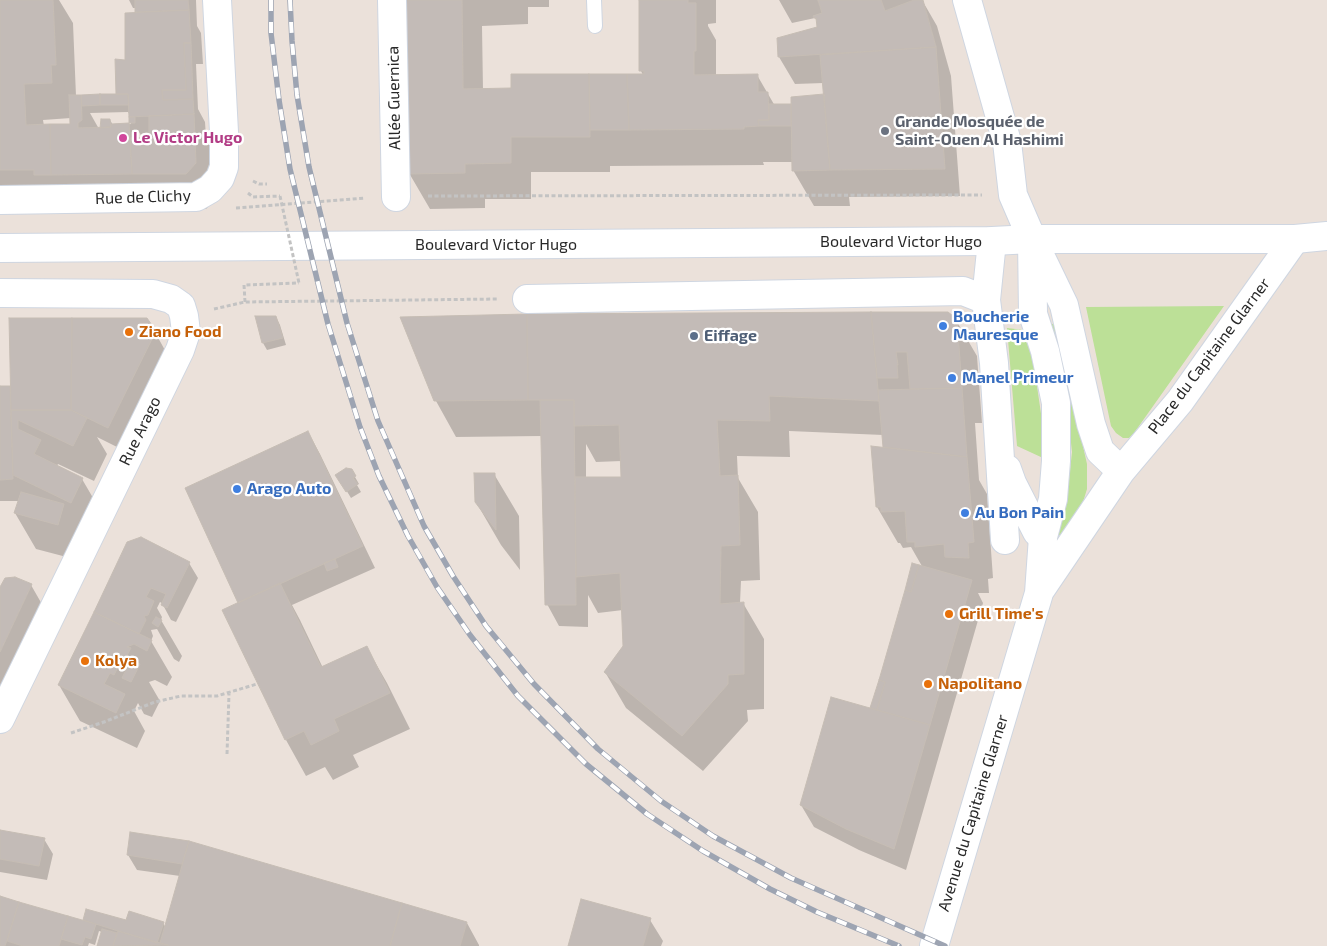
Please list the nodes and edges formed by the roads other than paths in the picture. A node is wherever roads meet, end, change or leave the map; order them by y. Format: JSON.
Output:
{"nodes":[{"id":1,"x":217,"y":0,"type":"edge"},
{"id":2,"x":392,"y":0,"type":"edge"},
{"id":3,"x":594,"y":0,"type":"edge"},
{"id":4,"x":967,"y":0,"type":"edge"},
{"id":5,"x":595,"y":26,"type":"dead end"},
{"id":6,"x":396,"y":197,"type":"road end"},
{"id":7,"x":0,"y":200,"type":"edge"},
{"id":8,"x":1327,"y":236,"type":"edge"},
{"id":9,"x":1032,"y":239,"type":"junction"},
{"id":10,"x":1295,"y":239,"type":"junction"},
{"id":11,"x":992,"y":241,"type":"junction"},
{"id":12,"x":0,"y":248,"type":"edge"},
{"id":13,"x":0,"y":293,"type":"edge"},
{"id":14,"x":527,"y":299,"type":"road end"},
{"id":15,"x":986,"y":300,"type":"junction"},
{"id":16,"x":999,"y":444,"type":"junction"},
{"id":17,"x":1120,"y":471,"type":"junction"},
{"id":18,"x":1043,"y":537,"type":"junction"},
{"id":19,"x":1005,"y":540,"type":"dead end"},
{"id":20,"x":1039,"y":593,"type":"junction"},
{"id":21,"x":0,"y":719,"type":"edge"},
{"id":22,"x":934,"y":946,"type":"edge"}],
"edges":[{"from":1,"to":7,"type":"street","name":"Rue de Clichy"},
{"from":2,"to":6,"type":"street","name":"Allée Guernica"},
{"from":3,"to":5,"type":"lane"},
{"from":4,"to":9,"type":"street"},
{"from":8,"to":10,"type":"street","name":"Boulevard Victor Hugo"},
{"from":9,"to":10,"type":"street","name":"Boulevard Victor Hugo"},
{"from":9,"to":11,"type":"street","name":"Boulevard Victor Hugo"},
{"from":9,"to":17,"type":"street"},
{"from":9,"to":18,"type":"street"},
{"from":10,"to":17,"type":"street","name":"Place du Capitaine Glarner"},
{"from":11,"to":12,"type":"street","name":"Boulevard Victor Hugo"},
{"from":11,"to":15,"type":"street","name":"Boulevard Victor Hugo"},
{"from":13,"to":21,"type":"street","name":"Rue Arago"},
{"from":14,"to":15,"type":"street"},
{"from":15,"to":16,"type":"street"},
{"from":16,"to":18,"type":"street"},
{"from":16,"to":19,"type":"street"},
{"from":17,"to":20,"type":"street","name":"Place du Capitaine Glarner"},
{"from":18,"to":20,"type":"street"},
{"from":20,"to":22,"type":"street","name":"Avenue du Capitaine Glarner"}]}
